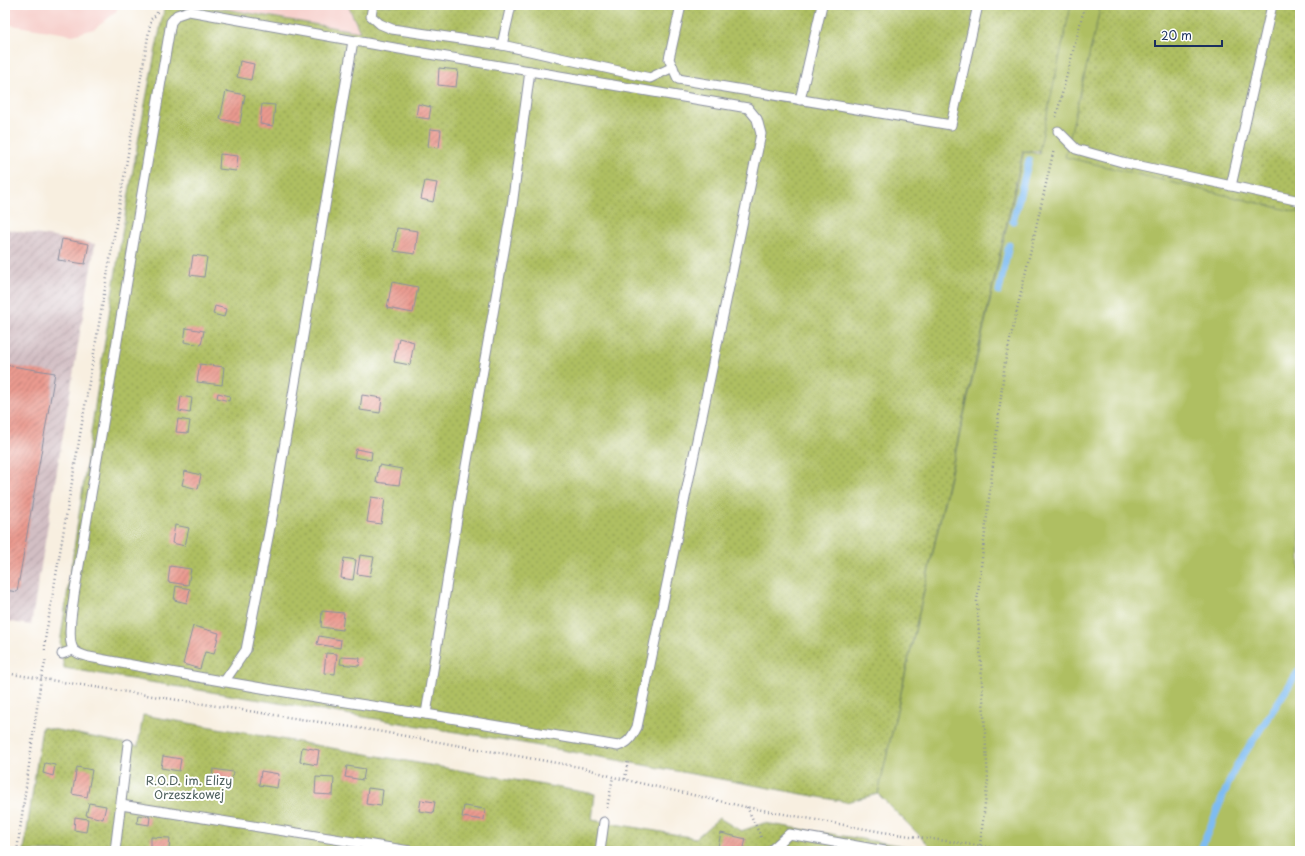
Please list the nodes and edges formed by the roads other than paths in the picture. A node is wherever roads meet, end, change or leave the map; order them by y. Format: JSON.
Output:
{"nodes":[{"id":1,"x":373,"y":5,"type":"edge"},
{"id":2,"x":511,"y":5,"type":"edge"},
{"id":3,"x":681,"y":5,"type":"edge"},
{"id":4,"x":822,"y":5,"type":"edge"},
{"id":5,"x":978,"y":5,"type":"edge"},
{"id":6,"x":1272,"y":5,"type":"edge"},
{"id":7,"x":353,"y":41,"type":"junction"},
{"id":8,"x":502,"y":45,"type":"junction"},
{"id":9,"x":673,"y":67,"type":"junction"},
{"id":10,"x":530,"y":71,"type":"junction"},
{"id":11,"x":800,"y":100,"type":"junction"},
{"id":12,"x":1058,"y":131,"type":"road end"},
{"id":13,"x":1231,"y":186,"type":"junction"},
{"id":14,"x":1300,"y":201,"type":"edge"},
{"id":15,"x":73,"y":650,"type":"junction"},
{"id":16,"x":62,"y":654,"type":"road end"},
{"id":17,"x":224,"y":682,"type":"junction"},
{"id":18,"x":426,"y":714,"type":"junction"},
{"id":19,"x":128,"y":744,"type":"dead end"},
{"id":20,"x":121,"y":805,"type":"junction"},
{"id":21,"x":604,"y":822,"type":"road end"},
{"id":22,"x":115,"y":851,"type":"edge"},
{"id":23,"x":410,"y":851,"type":"edge"},
{"id":24,"x":600,"y":851,"type":"edge"},
{"id":25,"x":770,"y":851,"type":"edge"},
{"id":26,"x":885,"y":851,"type":"edge"}],
"edges":[{"from":1,"to":8,"type":"lane"},
{"from":2,"to":8,"type":"lane"},
{"from":3,"to":9,"type":"lane"},
{"from":4,"to":11,"type":"lane"},
{"from":5,"to":11,"type":"lane"},
{"from":6,"to":13,"type":"lane"},
{"from":7,"to":10,"type":"lane"},
{"from":7,"to":15,"type":"lane"},
{"from":7,"to":17,"type":"lane"},
{"from":8,"to":9,"type":"lane"},
{"from":9,"to":11,"type":"lane"},
{"from":10,"to":18,"type":"lane"},
{"from":10,"to":18,"type":"lane"},
{"from":12,"to":13,"type":"lane"},
{"from":13,"to":14,"type":"lane"},
{"from":15,"to":16,"type":"lane"},
{"from":15,"to":17,"type":"lane"},
{"from":17,"to":18,"type":"lane"},
{"from":19,"to":20,"type":"lane"},
{"from":20,"to":22,"type":"lane"},
{"from":20,"to":23,"type":"lane"},
{"from":21,"to":24,"type":"lane"},
{"from":25,"to":26,"type":"lane"}]}
